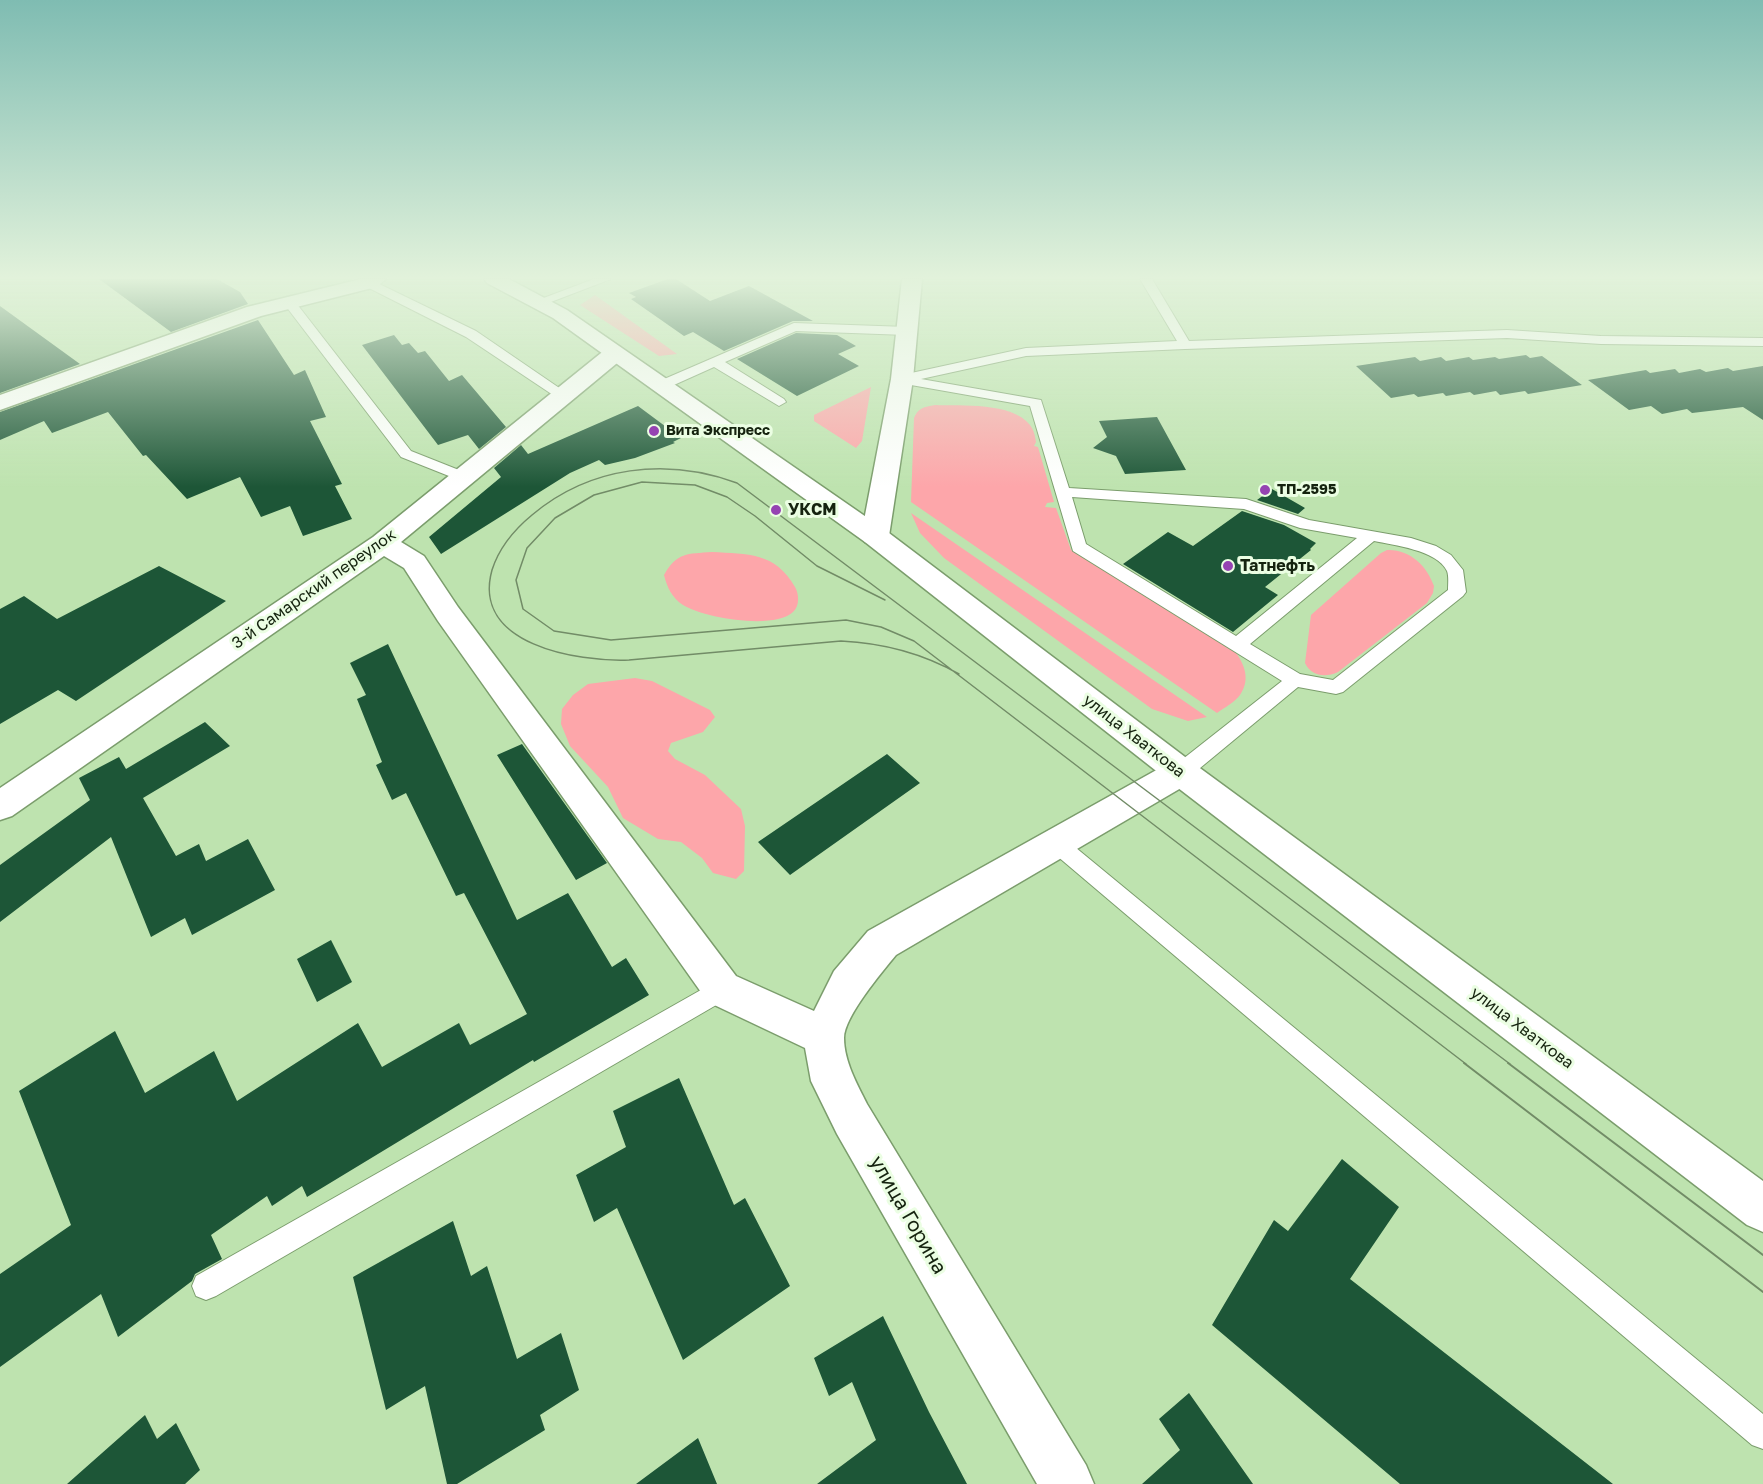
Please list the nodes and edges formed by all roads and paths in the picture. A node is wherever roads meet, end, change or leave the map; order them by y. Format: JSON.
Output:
{"nodes":[{"id":1,"x":151,"y":348,"type":"edge"},
{"id":2,"x":325,"y":348,"type":"edge"},
{"id":3,"x":492,"y":348,"type":"edge"},
{"id":4,"x":606,"y":348,"type":"edge"},
{"id":5,"x":746,"y":348,"type":"edge"},
{"id":6,"x":905,"y":348,"type":"edge"},
{"id":7,"x":1111,"y":348,"type":"edge"},
{"id":8,"x":614,"y":354,"type":"junction"},
{"id":9,"x":715,"y":362,"type":"junction"},
{"id":10,"x":902,"y":380,"type":"junction"},
{"id":11,"x":660,"y":386,"type":"junction"},
{"id":12,"x":564,"y":396,"type":"junction"},
{"id":13,"x":779,"y":402,"type":"dead end"},
{"id":14,"x":0,"y":403,"type":"edge"},
{"id":15,"x":464,"y":477,"type":"junction"},
{"id":16,"x":1062,"y":492,"type":"junction"},
{"id":17,"x":875,"y":536,"type":"junction"},
{"id":18,"x":1370,"y":536,"type":"junction"},
{"id":19,"x":383,"y":543,"type":"junction"},
{"id":20,"x":1238,"y":644,"type":"junction"},
{"id":21,"x":1295,"y":680,"type":"junction"},
{"id":22,"x":1181,"y":772,"type":"junction"},
{"id":23,"x":0,"y":806,"type":"edge"},
{"id":24,"x":1057,"y":844,"type":"junction"},
{"id":25,"x":722,"y":988,"type":"junction"},
{"id":26,"x":823,"y":1036,"type":"junction"},
{"id":27,"x":1763,"y":1209,"type":"edge"},
{"id":28,"x":206,"y":1286,"type":"dead end"},
{"id":29,"x":1763,"y":1434,"type":"edge"},
{"id":30,"x":1067,"y":1484,"type":"edge"}],
"edges":[{"from":1,"to":14,"type":"street"},
{"from":2,"to":15,"type":"lane"},
{"from":3,"to":12,"type":"lane"},
{"from":4,"to":8,"type":"street","name":"улица Хваткова"},
{"from":5,"to":9,"type":"lane"},
{"from":6,"to":10,"type":"street"},
{"from":7,"to":10,"type":"lane"},
{"from":8,"to":11,"type":"street","name":"улица Хваткова"},
{"from":8,"to":12,"type":"street","name":"3-й Самарский переулок"},
{"from":9,"to":11,"type":"lane"},
{"from":9,"to":13,"type":"lane"},
{"from":10,"to":16,"type":"lane"},
{"from":10,"to":17,"type":"street"},
{"from":11,"to":17,"type":"street","name":"улица Хваткова"},
{"from":12,"to":15,"type":"street","name":"3-й Самарский переулок"},
{"from":15,"to":19,"type":"street","name":"3-й Самарский переулок"},
{"from":16,"to":18,"type":"lane"},
{"from":16,"to":20,"type":"lane"},
{"from":17,"to":22,"type":"street","name":"улица Хваткова"},
{"from":18,"to":20,"type":"lane"},
{"from":18,"to":21,"type":"lane"},
{"from":19,"to":23,"type":"street","name":"3-й Самарский переулок"},
{"from":19,"to":25,"type":"street"},
{"from":20,"to":21,"type":"lane"},
{"from":21,"to":22,"type":"lane"},
{"from":22,"to":24,"type":"street"},
{"from":22,"to":27,"type":"street","name":"улица Хваткова"},
{"from":24,"to":26,"type":"street"},
{"from":24,"to":29,"type":"lane"},
{"from":25,"to":26,"type":"street"},
{"from":25,"to":28,"type":"lane"},
{"from":26,"to":30,"type":"street","name":"улица Горина"}]}
